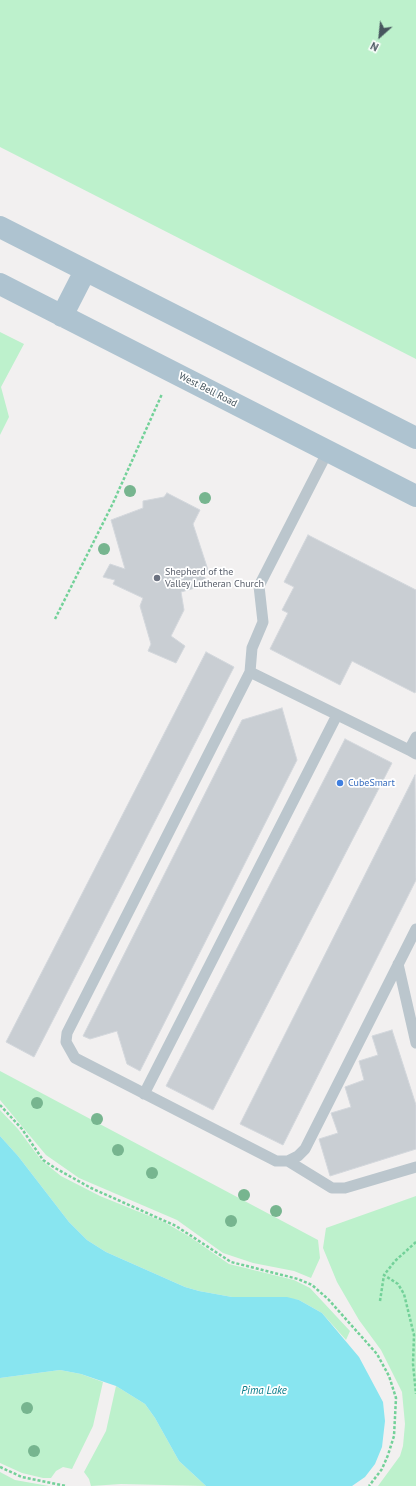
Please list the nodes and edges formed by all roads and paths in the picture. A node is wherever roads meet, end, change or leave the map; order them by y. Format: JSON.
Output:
{"nodes":[{"id":1,"x":0,"y":227,"type":"edge"},
{"id":2,"x":85,"y":271,"type":"junction"},
{"id":3,"x":0,"y":284,"type":"edge"},
{"id":4,"x":62,"y":316,"type":"junction"},
{"id":5,"x":162,"y":394,"type":"dead end"},
{"id":6,"x":416,"y":438,"type":"edge"},
{"id":7,"x":328,"y":451,"type":"junction"},
{"id":8,"x":416,"y":496,"type":"edge"},
{"id":9,"x":54,"y":619,"type":"dead end"},
{"id":10,"x":250,"y":672,"type":"junction"},
{"id":11,"x":336,"y":715,"type":"junction"},
{"id":12,"x":416,"y":736,"type":"edge"},
{"id":13,"x":412,"y":752,"type":"edge"},
{"id":14,"x":416,"y":929,"type":"edge"},
{"id":15,"x":398,"y":964,"type":"junction"},
{"id":16,"x":416,"y":1043,"type":"edge"},
{"id":17,"x":144,"y":1094,"type":"junction"},
{"id":18,"x":0,"y":1105,"type":"edge"},
{"id":19,"x":288,"y":1161,"type":"junction"},
{"id":20,"x":416,"y":1167,"type":"edge"},
{"id":21,"x":416,"y":1242,"type":"edge"},
{"id":22,"x":384,"y":1275,"type":"junction"},
{"id":23,"x":380,"y":1301,"type":"dead end"},
{"id":24,"x":416,"y":1394,"type":"edge"},
{"id":25,"x":0,"y":1467,"type":"edge"},
{"id":26,"x":66,"y":1486,"type":"edge"},
{"id":27,"x":369,"y":1486,"type":"edge"}],
"edges":[{"from":1,"to":2,"type":"main road"},
{"from":2,"to":4,"type":"main road"},
{"from":2,"to":6,"type":"main road"},
{"from":3,"to":4,"type":"main road","name":"West Bell Road"},
{"from":4,"to":7,"type":"main road","name":"West Bell Road"},
{"from":5,"to":9,"type":"path"},
{"from":7,"to":8,"type":"main road","name":"West Bell Road"},
{"from":7,"to":10,"type":"lane"},
{"from":10,"to":11,"type":"lane"},
{"from":10,"to":17,"type":"lane"},
{"from":11,"to":13,"type":"lane"},
{"from":11,"to":17,"type":"lane"},
{"from":12,"to":13,"type":"lane"},
{"from":14,"to":15,"type":"lane"},
{"from":15,"to":16,"type":"lane"},
{"from":15,"to":19,"type":"lane"},
{"from":17,"to":19,"type":"lane"},
{"from":18,"to":27,"type":"path"},
{"from":19,"to":20,"type":"lane"},
{"from":21,"to":22,"type":"path"},
{"from":22,"to":23,"type":"path"},
{"from":22,"to":24,"type":"path"},
{"from":25,"to":26,"type":"path"}]}
